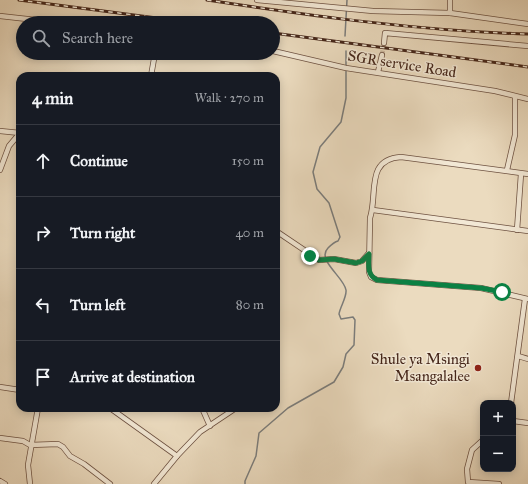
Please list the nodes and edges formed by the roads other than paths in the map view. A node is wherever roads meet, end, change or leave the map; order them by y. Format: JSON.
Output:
{"nodes":[{"id":1,"x":257,"y":0,"type":"edge"},
{"id":2,"x":450,"y":0,"type":"edge"},
{"id":3,"x":272,"y":1,"type":"edge"},
{"id":4,"x":450,"y":13,"type":"junction"},
{"id":5,"x":0,"y":16,"type":"edge"},
{"id":6,"x":16,"y":18,"type":"edge"},
{"id":7,"x":528,"y":24,"type":"edge"},
{"id":8,"x":384,"y":43,"type":"tunnel mouth"},
{"id":9,"x":528,"y":46,"type":"edge"},
{"id":10,"x":280,"y":53,"type":"edge"},
{"id":11,"x":382,"y":55,"type":"tunnel mouth"},
{"id":12,"x":154,"y":60,"type":"edge"},
{"id":13,"x":152,"y":72,"type":"edge"},
{"id":14,"x":378,"y":72,"type":"junction"},
{"id":15,"x":515,"y":97,"type":"junction"},
{"id":16,"x":528,"y":99,"type":"edge"},
{"id":17,"x":0,"y":130,"type":"edge"},
{"id":18,"x":16,"y":132,"type":"edge"},
{"id":19,"x":16,"y":138,"type":"edge"},
{"id":20,"x":0,"y":170,"type":"edge"},
{"id":21,"x":507,"y":170,"type":"junction"},
{"id":22,"x":521,"y":174,"type":"junction"},
{"id":23,"x":528,"y":174,"type":"edge"},
{"id":24,"x":373,"y":210,"type":"junction"},
{"id":25,"x":518,"y":230,"type":"junction"},
{"id":26,"x":528,"y":231,"type":"edge"},
{"id":27,"x":280,"y":234,"type":"edge"},
{"id":28,"x":369,"y":254,"type":"junction"},
{"id":29,"x":526,"y":299,"type":"edge"},
{"id":30,"x":518,"y":356,"type":"junction"},
{"id":31,"x":528,"y":359,"type":"edge"},
{"id":32,"x":0,"y":387,"type":"edge"},
{"id":33,"x":16,"y":389,"type":"edge"},
{"id":34,"x":511,"y":400,"type":"edge"},
{"id":35,"x":37,"y":412,"type":"edge"},
{"id":36,"x":116,"y":412,"type":"edge"},
{"id":37,"x":204,"y":412,"type":"edge"},
{"id":38,"x":230,"y":412,"type":"edge"},
{"id":39,"x":516,"y":421,"type":"edge"},
{"id":40,"x":528,"y":423,"type":"edge"},
{"id":41,"x":210,"y":426,"type":"junction"},
{"id":42,"x":0,"y":438,"type":"edge"},
{"id":43,"x":480,"y":443,"type":"edge"},
{"id":44,"x":30,"y":444,"type":"junction"},
{"id":45,"x":177,"y":456,"type":"junction"},
{"id":46,"x":0,"y":481,"type":"edge"},
{"id":47,"x":467,"y":483,"type":"edge"},
{"id":48,"x":5,"y":484,"type":"edge"},
{"id":49,"x":30,"y":484,"type":"edge"},
{"id":50,"x":110,"y":484,"type":"edge"},
{"id":51,"x":154,"y":484,"type":"edge"},
{"id":52,"x":500,"y":484,"type":"edge"}],
"edges":[{"from":1,"to":3,"type":"street"},
{"from":2,"to":4,"type":"street"},
{"from":3,"to":4,"type":"street"},
{"from":4,"to":7,"type":"street"},
{"from":5,"to":6,"type":"street"},
{"from":8,"to":9,"type":"street"},
{"from":10,"to":14,"type":"street","name":"SGR service Road"},
{"from":11,"to":14,"type":"street"},
{"from":12,"to":13,"type":"street"},
{"from":14,"to":15,"type":"street","name":"SGR service Road"},
{"from":15,"to":16,"type":"street","name":"SGR service Road"},
{"from":15,"to":21,"type":"street"},
{"from":17,"to":18,"type":"street"},
{"from":19,"to":20,"type":"street"},
{"from":21,"to":22,"type":"street"},
{"from":21,"to":24,"type":"street"},
{"from":22,"to":23,"type":"street"},
{"from":22,"to":25,"type":"street"},
{"from":24,"to":25,"type":"street"},
{"from":24,"to":28,"type":"street"},
{"from":25,"to":26,"type":"street"},
{"from":27,"to":28,"type":"street"},
{"from":28,"to":29,"type":"street"},
{"from":29,"to":30,"type":"street"},
{"from":30,"to":31,"type":"street"},
{"from":30,"to":34,"type":"street"},
{"from":32,"to":33,"type":"street"},
{"from":35,"to":44,"type":"street"},
{"from":36,"to":45,"type":"street"},
{"from":37,"to":41,"type":"street"},
{"from":38,"to":41,"type":"street"},
{"from":39,"to":40,"type":"street"},
{"from":41,"to":45,"type":"street"},
{"from":42,"to":44,"type":"street"},
{"from":43,"to":47,"type":"street"},
{"from":44,"to":49,"type":"street"},
{"from":44,"to":50,"type":"street"},
{"from":45,"to":51,"type":"street"},
{"from":46,"to":48,"type":"street"},
{"from":47,"to":52,"type":"street"}]}
